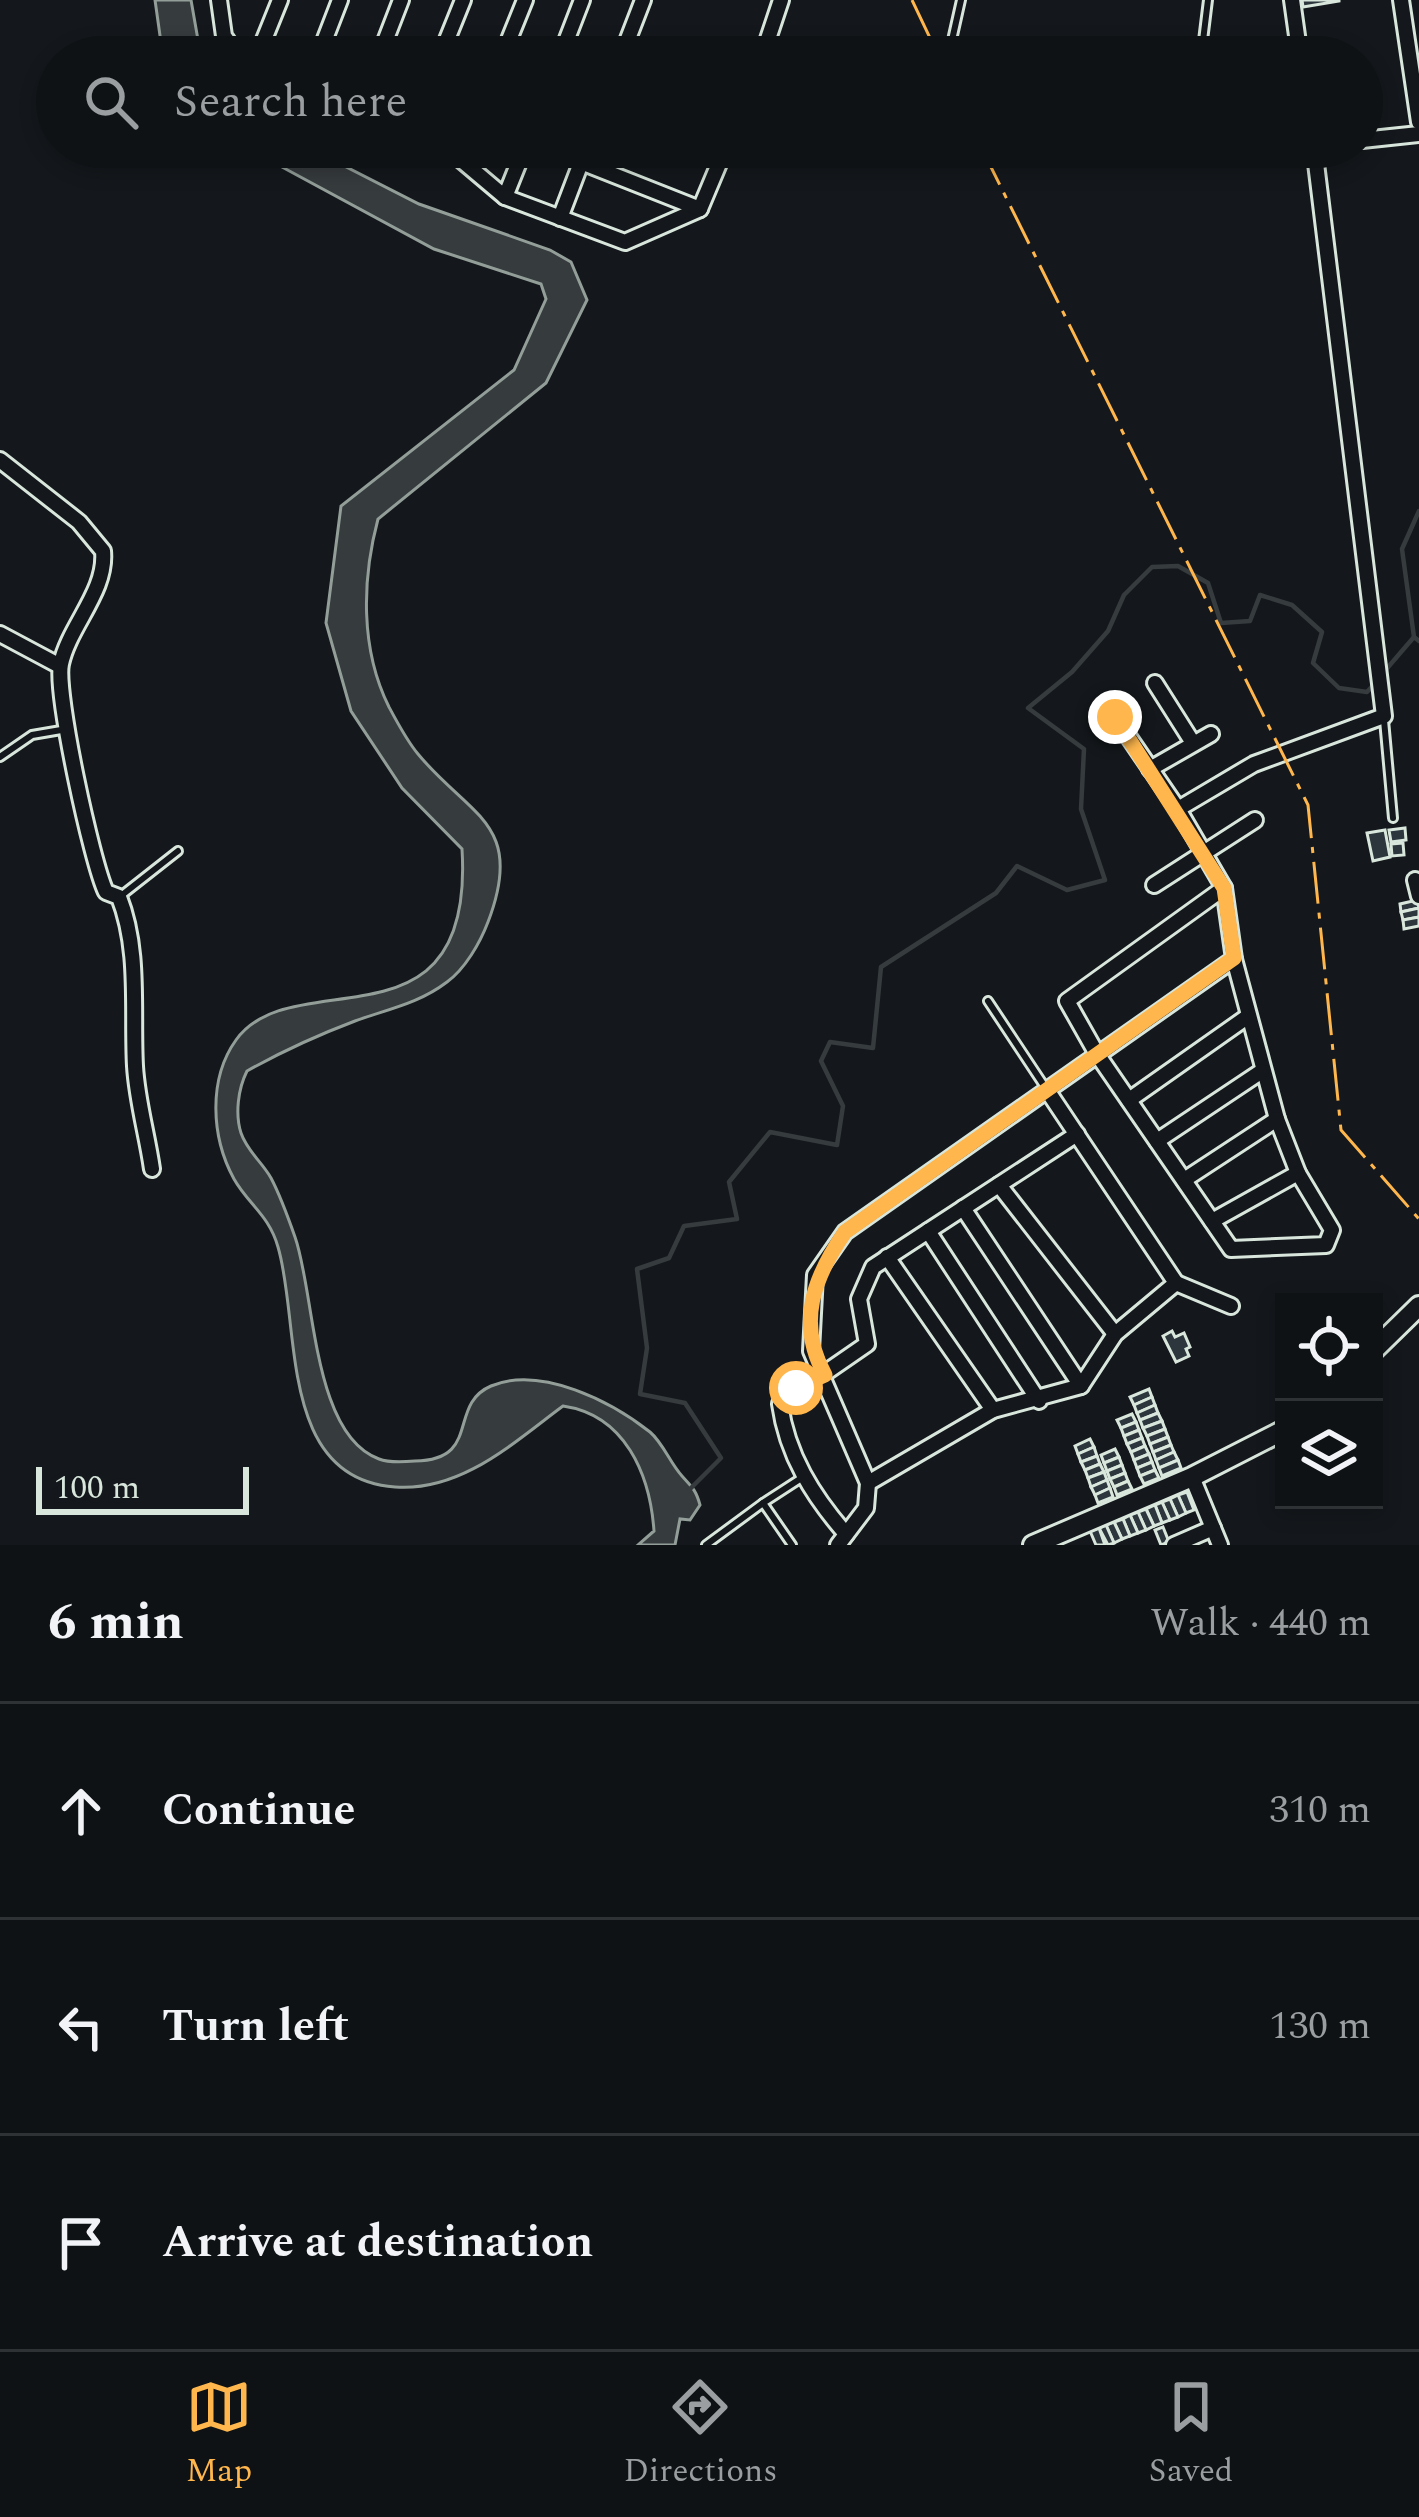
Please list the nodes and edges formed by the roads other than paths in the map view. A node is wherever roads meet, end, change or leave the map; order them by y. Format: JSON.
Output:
{"nodes":[{"id":1,"x":219,"y":0,"type":"edge"},
{"id":2,"x":280,"y":0,"type":"edge"},
{"id":3,"x":340,"y":0,"type":"edge"},
{"id":4,"x":401,"y":0,"type":"edge"},
{"id":5,"x":463,"y":0,"type":"edge"},
{"id":6,"x":525,"y":0,"type":"edge"},
{"id":7,"x":582,"y":0,"type":"edge"},
{"id":8,"x":643,"y":0,"type":"edge"},
{"id":9,"x":781,"y":0,"type":"edge"},
{"id":10,"x":961,"y":0,"type":"edge"},
{"id":11,"x":1208,"y":0,"type":"edge"},
{"id":12,"x":1292,"y":0,"type":"edge"},
{"id":13,"x":1401,"y":0,"type":"edge"},
{"id":14,"x":224,"y":36,"type":"edge"},
{"id":15,"x":265,"y":36,"type":"edge"},
{"id":16,"x":325,"y":36,"type":"edge"},
{"id":17,"x":387,"y":36,"type":"edge"},
{"id":18,"x":448,"y":36,"type":"edge"},
{"id":19,"x":510,"y":36,"type":"edge"},
{"id":20,"x":568,"y":36,"type":"edge"},
{"id":21,"x":629,"y":36,"type":"edge"},
{"id":22,"x":769,"y":36,"type":"edge"},
{"id":23,"x":953,"y":36,"type":"edge"},
{"id":24,"x":1204,"y":36,"type":"edge"},
{"id":25,"x":1297,"y":36,"type":"edge"},
{"id":26,"x":1419,"y":122,"type":"edge"},
{"id":27,"x":1419,"y":134,"type":"edge"},
{"id":28,"x":1383,"y":138,"type":"edge"},
{"id":29,"x":478,"y":168,"type":"edge"},
{"id":30,"x":517,"y":168,"type":"edge"},
{"id":31,"x":579,"y":168,"type":"edge"},
{"id":32,"x":614,"y":168,"type":"edge"},
{"id":33,"x":717,"y":168,"type":"edge"},
{"id":34,"x":1317,"y":168,"type":"edge"},
{"id":35,"x":506,"y":197,"type":"junction"},
{"id":36,"x":700,"y":209,"type":"junction"},
{"id":37,"x":560,"y":218,"type":"junction"},
{"id":38,"x":0,"y":460,"type":"edge"},
{"id":39,"x":0,"y":634,"type":"edge"},
{"id":40,"x":60,"y":666,"type":"junction"},
{"id":41,"x":1155,"y":683,"type":"dead end"},
{"id":42,"x":1384,"y":716,"type":"junction"},
{"id":43,"x":1115,"y":717,"type":"dead end"},
{"id":44,"x":70,"y":729,"type":"junction"},
{"id":45,"x":1211,"y":734,"type":"dead end"},
{"id":46,"x":1193,"y":743,"type":"junction"},
{"id":47,"x":0,"y":757,"type":"edge"},
{"id":48,"x":1150,"y":769,"type":"junction"},
{"id":49,"x":1178,"y":809,"type":"junction"},
{"id":50,"x":1393,"y":818,"type":"dead end"},
{"id":51,"x":1255,"y":820,"type":"dead end"},
{"id":52,"x":178,"y":850,"type":"dead end"},
{"id":53,"x":1204,"y":854,"type":"junction"},
{"id":54,"x":1415,"y":880,"type":"dead end"},
{"id":55,"x":1154,"y":885,"type":"dead end"},
{"id":56,"x":1224,"y":888,"type":"junction"},
{"id":57,"x":1419,"y":896,"type":"edge"},
{"id":58,"x":119,"y":897,"type":"junction"},
{"id":59,"x":1234,"y":958,"type":"junction"},
{"id":60,"x":988,"y":1000,"type":"dead end"},
{"id":61,"x":1247,"y":1017,"type":"junction"},
{"id":62,"x":1097,"y":1054,"type":"junction"},
{"id":63,"x":1262,"y":1071,"type":"junction"},
{"id":64,"x":1048,"y":1090,"type":"junction"},
{"id":65,"x":1129,"y":1100,"type":"junction"},
{"id":66,"x":1277,"y":1119,"type":"junction"},
{"id":67,"x":1077,"y":1134,"type":"junction"},
{"id":68,"x":1157,"y":1141,"type":"junction"},
{"id":69,"x":152,"y":1168,"type":"dead end"},
{"id":70,"x":1298,"y":1173,"type":"junction"},
{"id":71,"x":1184,"y":1180,"type":"junction"},
{"id":72,"x":999,"y":1184,"type":"junction"},
{"id":73,"x":962,"y":1208,"type":"junction"},
{"id":74,"x":1212,"y":1221,"type":"junction"},
{"id":75,"x":928,"y":1231,"type":"junction"},
{"id":76,"x":886,"y":1257,"type":"junction"},
{"id":77,"x":1176,"y":1283,"type":"junction"},
{"id":78,"x":1231,"y":1306,"type":"dead end"},
{"id":79,"x":1419,"y":1306,"type":"edge"},
{"id":80,"x":1115,"y":1334,"type":"junction"},
{"id":81,"x":1383,"y":1341,"type":"edge"},
{"id":82,"x":825,"y":1375,"type":"junction"},
{"id":83,"x":1082,"y":1386,"type":"junction"},
{"id":84,"x":1039,"y":1401,"type":"junction"},
{"id":85,"x":993,"y":1410,"type":"junction"},
{"id":86,"x":1275,"y":1435,"type":"edge"},
{"id":87,"x":804,"y":1476,"type":"junction"},
{"id":88,"x":1192,"y":1478,"type":"junction"},
{"id":89,"x":868,"y":1483,"type":"junction"},
{"id":90,"x":763,"y":1503,"type":"junction"},
{"id":91,"x":1213,"y":1528,"type":"junction"},
{"id":92,"x":842,"y":1539,"type":"edge"},
{"id":93,"x":706,"y":1545,"type":"edge"},
{"id":94,"x":792,"y":1545,"type":"edge"},
{"id":95,"x":1033,"y":1545,"type":"edge"},
{"id":96,"x":1174,"y":1545,"type":"edge"},
{"id":97,"x":1220,"y":1545,"type":"edge"}],
"edges":[{"from":1,"to":14,"type":"street"},
{"from":2,"to":15,"type":"street"},
{"from":3,"to":16,"type":"street"},
{"from":4,"to":17,"type":"street"},
{"from":5,"to":18,"type":"street"},
{"from":6,"to":19,"type":"street"},
{"from":7,"to":20,"type":"street"},
{"from":8,"to":21,"type":"street"},
{"from":9,"to":22,"type":"street"},
{"from":10,"to":23,"type":"lane"},
{"from":11,"to":24,"type":"lane"},
{"from":12,"to":25,"type":"street"},
{"from":13,"to":26,"type":"street"},
{"from":27,"to":28,"type":"street"},
{"from":29,"to":35,"type":"street"},
{"from":30,"to":35,"type":"street"},
{"from":31,"to":37,"type":"street"},
{"from":32,"to":36,"type":"street"},
{"from":33,"to":36,"type":"street"},
{"from":34,"to":42,"type":"street"},
{"from":35,"to":37,"type":"street"},
{"from":36,"to":37,"type":"street"},
{"from":38,"to":40,"type":"street"},
{"from":39,"to":40,"type":"street"},
{"from":40,"to":44,"type":"street"},
{"from":41,"to":46,"type":"street"},
{"from":42,"to":49,"type":"street"},
{"from":42,"to":50,"type":"lane"},
{"from":43,"to":48,"type":"street"},
{"from":44,"to":47,"type":"lane"},
{"from":44,"to":58,"type":"street"},
{"from":45,"to":46,"type":"street"},
{"from":46,"to":48,"type":"street"},
{"from":48,"to":49,"type":"street"},
{"from":49,"to":53,"type":"street"},
{"from":51,"to":53,"type":"street"},
{"from":52,"to":58,"type":"lane"},
{"from":53,"to":55,"type":"street"},
{"from":53,"to":56,"type":"street"},
{"from":54,"to":57,"type":"street"},
{"from":56,"to":59,"type":"street"},
{"from":56,"to":62,"type":"street"},
{"from":58,"to":69,"type":"street"},
{"from":59,"to":61,"type":"street"},
{"from":59,"to":62,"type":"street"},
{"from":60,"to":64,"type":"lane"},
{"from":61,"to":63,"type":"street"},
{"from":61,"to":65,"type":"street"},
{"from":62,"to":64,"type":"street"},
{"from":62,"to":65,"type":"street"},
{"from":63,"to":66,"type":"street"},
{"from":63,"to":68,"type":"street"},
{"from":64,"to":67,"type":"street"},
{"from":64,"to":82,"type":"street"},
{"from":65,"to":68,"type":"street"},
{"from":66,"to":70,"type":"street"},
{"from":66,"to":71,"type":"street"},
{"from":67,"to":72,"type":"street"},
{"from":67,"to":77,"type":"street"},
{"from":68,"to":71,"type":"street"},
{"from":70,"to":74,"type":"street"},
{"from":70,"to":74,"type":"street"},
{"from":71,"to":74,"type":"street"},
{"from":72,"to":73,"type":"street"},
{"from":72,"to":80,"type":"street"},
{"from":73,"to":75,"type":"street"},
{"from":73,"to":83,"type":"street"},
{"from":75,"to":76,"type":"street"},
{"from":75,"to":84,"type":"street"},
{"from":76,"to":82,"type":"street"},
{"from":76,"to":85,"type":"street"},
{"from":77,"to":78,"type":"street"},
{"from":77,"to":80,"type":"street"},
{"from":79,"to":81,"type":"street"},
{"from":80,"to":83,"type":"street"},
{"from":82,"to":87,"type":"street"},
{"from":82,"to":89,"type":"street"},
{"from":83,"to":84,"type":"street"},
{"from":84,"to":85,"type":"street"},
{"from":85,"to":89,"type":"street"},
{"from":86,"to":88,"type":"street"},
{"from":87,"to":90,"type":"lane"},
{"from":87,"to":92,"type":"street"},
{"from":88,"to":91,"type":"street"},
{"from":88,"to":95,"type":"street"},
{"from":89,"to":92,"type":"street"},
{"from":90,"to":93,"type":"lane"},
{"from":90,"to":94,"type":"lane"},
{"from":91,"to":96,"type":"street"},
{"from":91,"to":97,"type":"street"}]}
